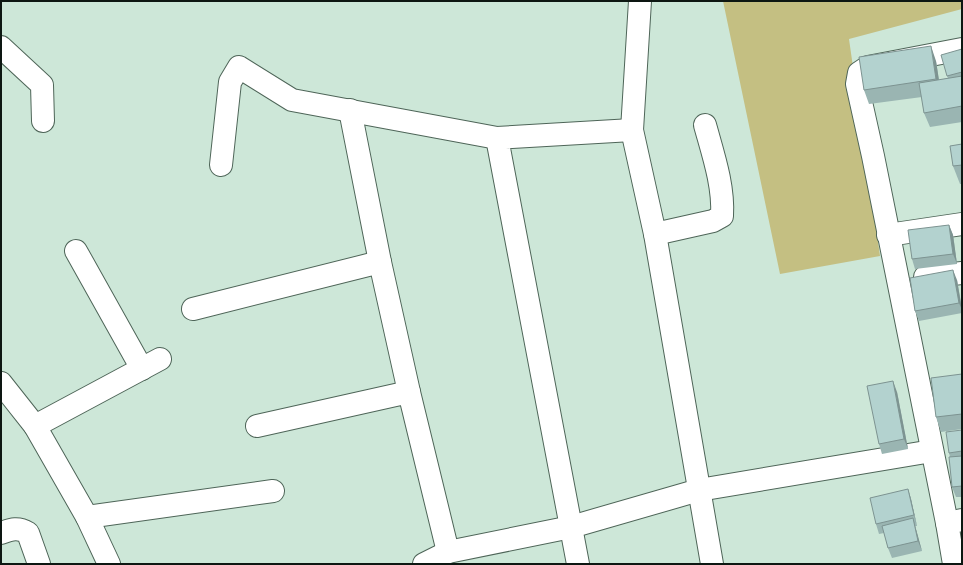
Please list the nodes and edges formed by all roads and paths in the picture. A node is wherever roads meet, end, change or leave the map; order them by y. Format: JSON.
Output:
{"nodes":[{"id":1,"x":640,"y":1,"type":"edge"},
{"id":2,"x":1,"y":47,"type":"edge"},
{"id":3,"x":962,"y":49,"type":"edge"},
{"id":4,"x":350,"y":110,"type":"junction"},
{"id":5,"x":43,"y":121,"type":"dead end"},
{"id":6,"x":705,"y":125,"type":"dead end"},
{"id":7,"x":632,"y":130,"type":"junction"},
{"id":8,"x":497,"y":138,"type":"junction"},
{"id":9,"x":221,"y":165,"type":"dead end"},
{"id":10,"x":962,"y":224,"type":"edge"},
{"id":11,"x":655,"y":234,"type":"junction"},
{"id":12,"x":888,"y":235,"type":"junction"},
{"id":13,"x":76,"y":251,"type":"dead end"},
{"id":14,"x":380,"y":262,"type":"junction"},
{"id":15,"x":962,"y":273,"type":"edge"},
{"id":16,"x":898,"y":280,"type":"junction"},
{"id":17,"x":193,"y":309,"type":"dead end"},
{"id":18,"x":1,"y":383,"type":"edge"},
{"id":19,"x":409,"y":392,"type":"junction"},
{"id":20,"x":35,"y":426,"type":"junction"},
{"id":21,"x":256,"y":426,"type":"dead end"},
{"id":22,"x":932,"y":451,"type":"junction"},
{"id":23,"x":699,"y":490,"type":"junction"},
{"id":24,"x":273,"y":491,"type":"dead end"},
{"id":25,"x":87,"y":517,"type":"junction"},
{"id":26,"x":954,"y":522,"type":"edge"},
{"id":27,"x":572,"y":527,"type":"junction"},
{"id":28,"x":1,"y":533,"type":"edge"},
{"id":29,"x":448,"y":552,"type":"junction"},
{"id":30,"x":39,"y":564,"type":"edge"},
{"id":31,"x":109,"y":564,"type":"edge"},
{"id":32,"x":424,"y":564,"type":"edge"},
{"id":33,"x":578,"y":564,"type":"edge"},
{"id":34,"x":712,"y":564,"type":"edge"},
{"id":35,"x":954,"y":564,"type":"edge"}],
"edges":[{"from":1,"to":7,"type":"street"},
{"from":2,"to":5,"type":"street"},
{"from":3,"to":12,"type":"street"},
{"from":4,"to":8,"type":"street"},
{"from":4,"to":9,"type":"street"},
{"from":4,"to":14,"type":"street"},
{"from":6,"to":11,"type":"street"},
{"from":7,"to":8,"type":"street"},
{"from":7,"to":11,"type":"street"},
{"from":8,"to":27,"type":"street"},
{"from":10,"to":12,"type":"street"},
{"from":11,"to":23,"type":"street"},
{"from":12,"to":16,"type":"street"},
{"from":13,"to":20,"type":"street"},
{"from":14,"to":17,"type":"street"},
{"from":14,"to":19,"type":"street"},
{"from":15,"to":16,"type":"street"},
{"from":16,"to":22,"type":"street"},
{"from":18,"to":20,"type":"street"},
{"from":19,"to":21,"type":"street"},
{"from":19,"to":29,"type":"street"},
{"from":20,"to":25,"type":"street"},
{"from":22,"to":23,"type":"street"},
{"from":22,"to":26,"type":"street"},
{"from":23,"to":27,"type":"street"},
{"from":23,"to":34,"type":"street"},
{"from":24,"to":25,"type":"street"},
{"from":25,"to":31,"type":"street"},
{"from":26,"to":35,"type":"street"},
{"from":27,"to":29,"type":"street"},
{"from":27,"to":33,"type":"street"},
{"from":28,"to":30,"type":"street"},
{"from":29,"to":32,"type":"street"}]}
